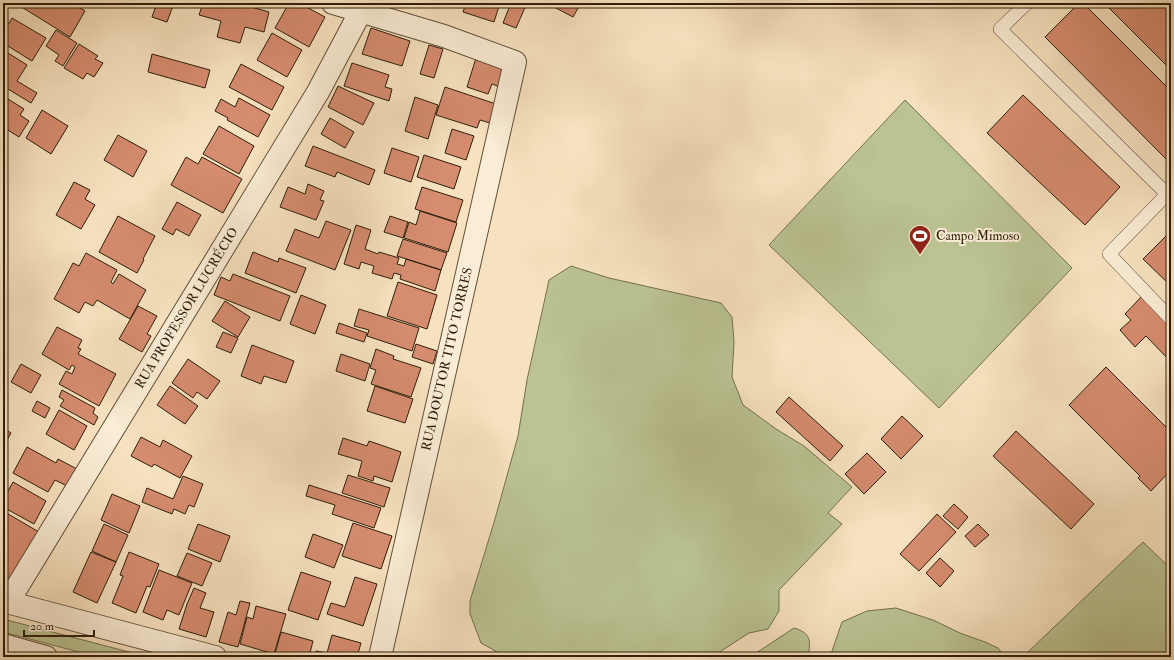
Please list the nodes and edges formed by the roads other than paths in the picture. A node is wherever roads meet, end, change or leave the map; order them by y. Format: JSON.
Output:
{"nodes":[{"id":1,"x":333,"y":3,"type":"edge"},
{"id":2,"x":1027,"y":3,"type":"edge"},
{"id":3,"x":361,"y":11,"type":"junction"},
{"id":4,"x":1169,"y":192,"type":"edge"},
{"id":5,"x":1171,"y":319,"type":"edge"},
{"id":6,"x":5,"y":602,"type":"edge"},
{"id":7,"x":3,"y":646,"type":"edge"},
{"id":8,"x":46,"y":657,"type":"edge"},
{"id":9,"x":215,"y":657,"type":"edge"},
{"id":10,"x":380,"y":657,"type":"edge"}],
"edges":[{"from":1,"to":3,"type":"street"},
{"from":2,"to":4,"type":"lane"},
{"from":3,"to":6,"type":"street","name":"RUA PROFESSOR LUCRÉCIO"},
{"from":3,"to":10,"type":"street","name":"RUA DOUTOR TITO TORRES"},
{"from":4,"to":5,"type":"lane"},
{"from":6,"to":9,"type":"street"},
{"from":7,"to":8,"type":"street"}]}
